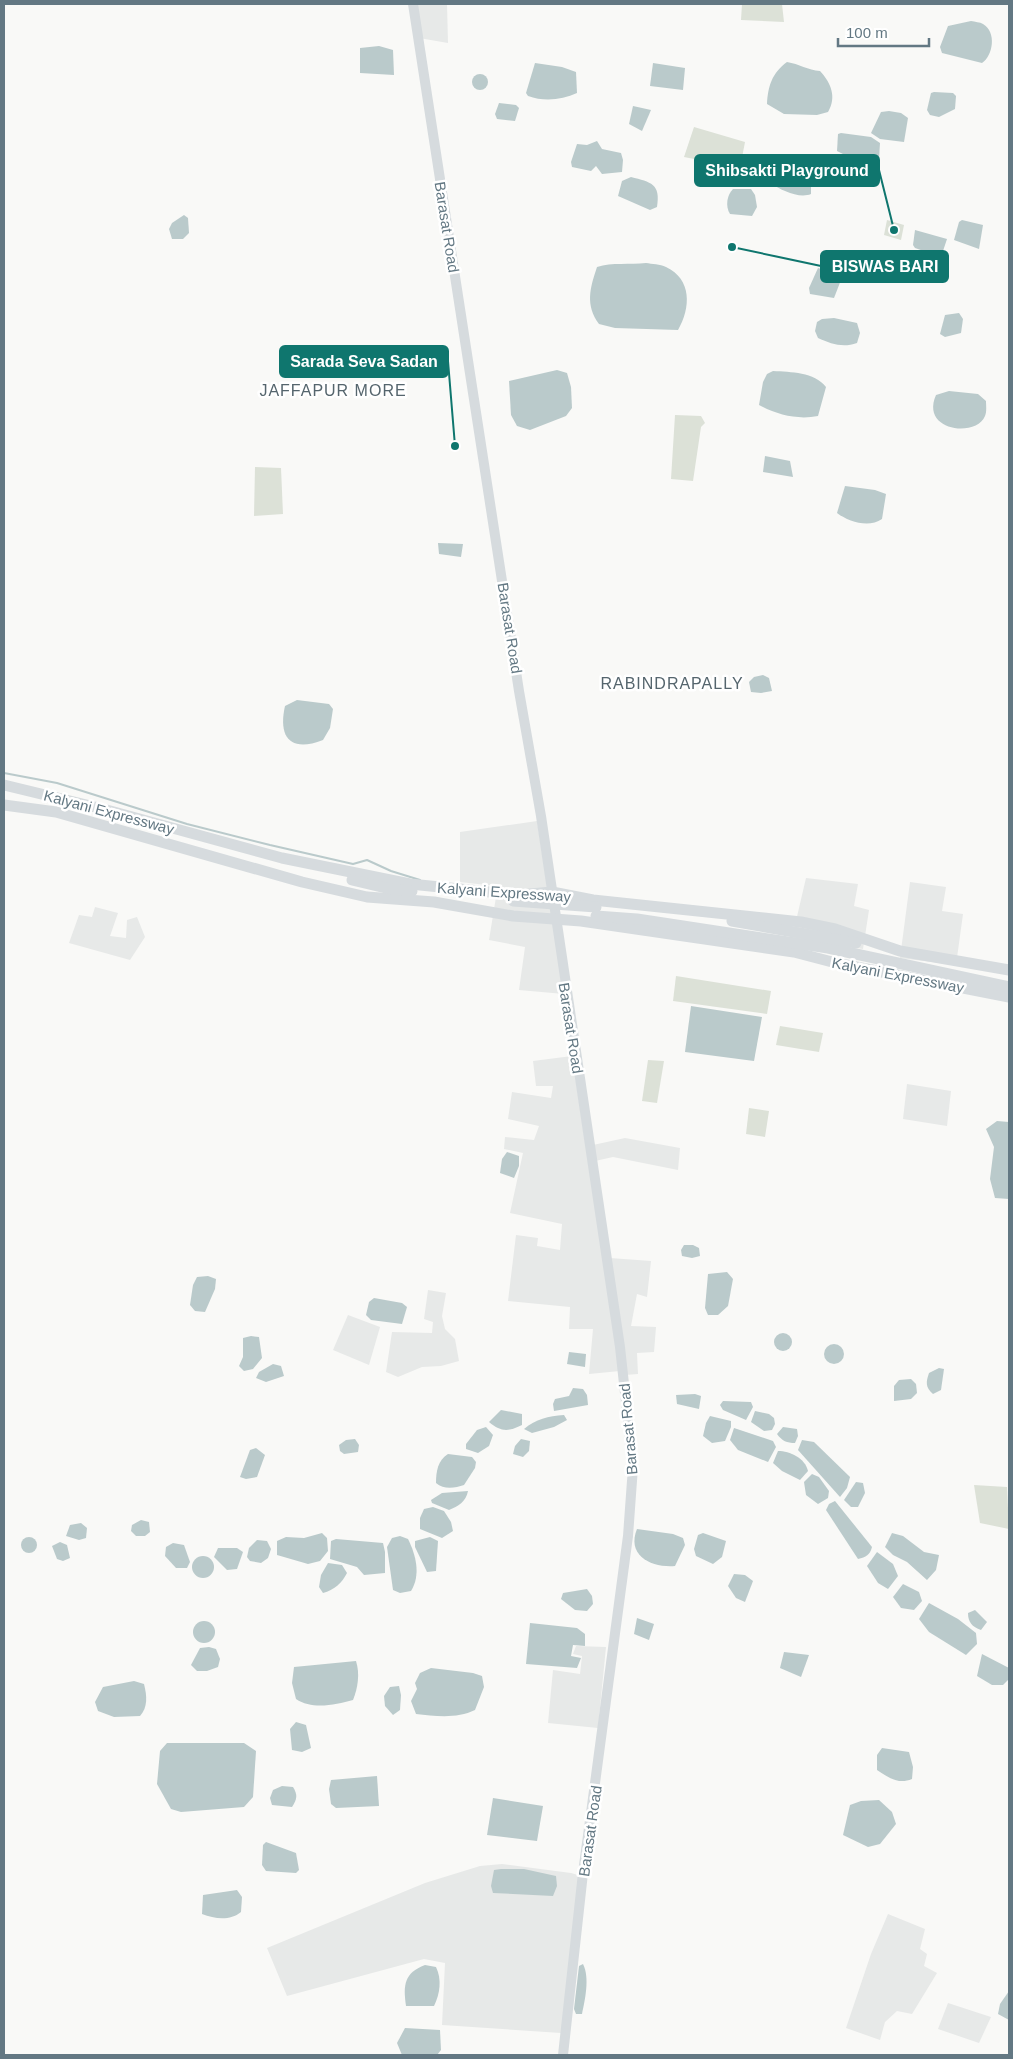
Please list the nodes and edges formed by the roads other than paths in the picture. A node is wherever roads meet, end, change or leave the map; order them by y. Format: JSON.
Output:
{"nodes":[{"id":1,"x":413,"y":4,"type":"edge"},
{"id":2,"x":4,"y":785,"type":"edge"},
{"id":3,"x":4,"y":805,"type":"edge"},
{"id":4,"x":219,"y":842,"type":"junction"},
{"id":5,"x":212,"y":856,"type":"junction"},
{"id":6,"x":370,"y":888,"type":"junction"},
{"id":7,"x":552,"y":892,"type":"junction"},
{"id":8,"x":560,"y":913,"type":"junction"},
{"id":9,"x":851,"y":948,"type":"junction"},
{"id":10,"x":1009,"y":970,"type":"edge"},
{"id":11,"x":1009,"y":977,"type":"edge"},
{"id":12,"x":1009,"y":987,"type":"edge"},
{"id":13,"x":1009,"y":997,"type":"edge"},
{"id":14,"x":563,"y":2055,"type":"edge"}],
"edges":[{"from":1,"to":7,"type":"main road","name":"Barasat Road"},
{"from":2,"to":4,"type":"highway","name":"Kalyani Expressway"},
{"from":3,"to":5,"type":"highway"},
{"from":4,"to":6,"type":"highway"},
{"from":4,"to":7,"type":"highway","name":"Kalyani Expressway"},
{"from":5,"to":6,"type":"highway"},
{"from":5,"to":8,"type":"highway"},
{"from":6,"to":8,"type":"highway"},
{"from":7,"to":8,"type":"main road","name":"Barasat Road"},
{"from":7,"to":10,"type":"highway","name":"Kalyani Expressway"},
{"from":8,"to":9,"type":"highway"},
{"from":8,"to":13,"type":"highway","name":"Kalyani Expressway"},
{"from":8,"to":14,"type":"main road","name":"Barasat Road"},
{"from":9,"to":11,"type":"highway"},
{"from":9,"to":12,"type":"highway"}]}
